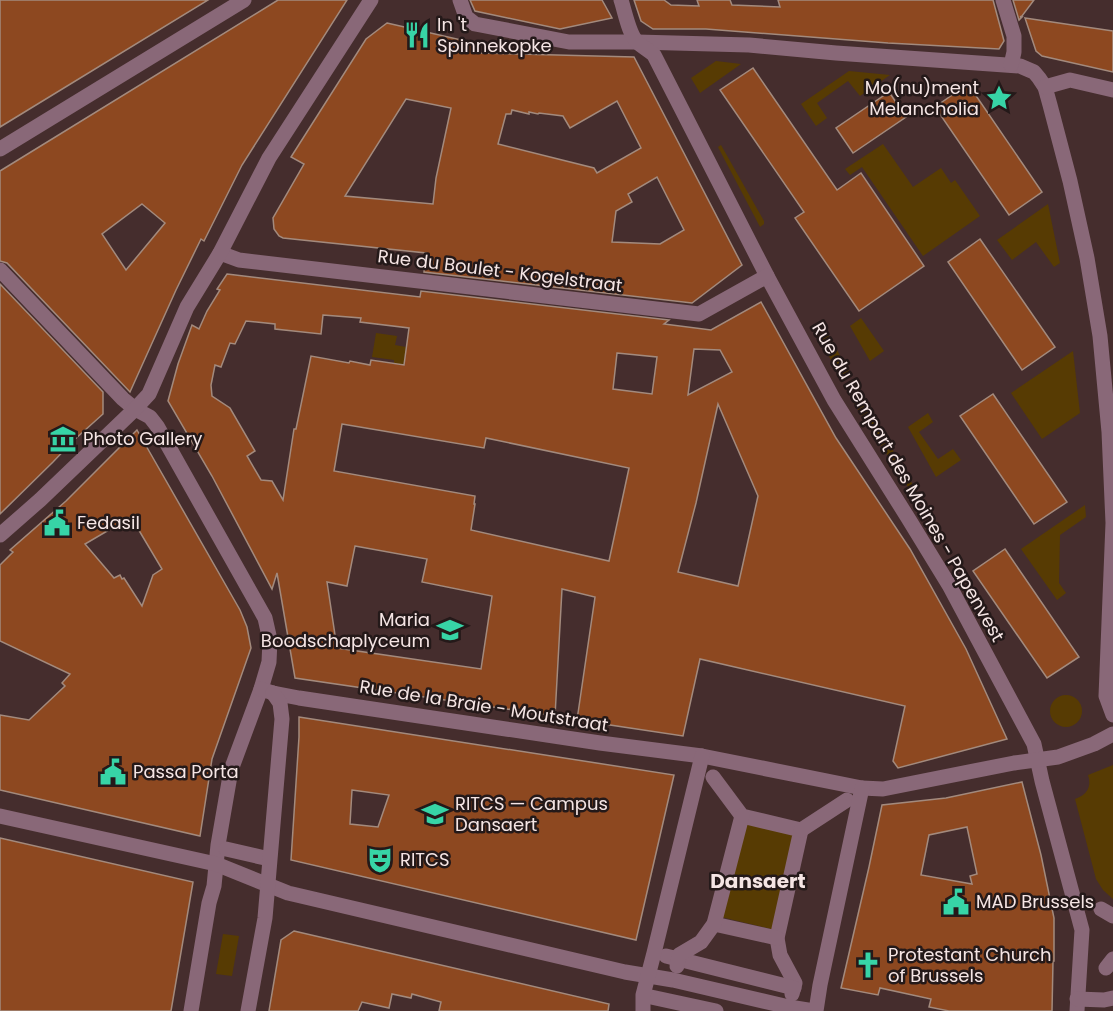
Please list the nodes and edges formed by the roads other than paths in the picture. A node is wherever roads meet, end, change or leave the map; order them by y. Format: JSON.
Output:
{"nodes":[{"id":1,"x":244,"y":0,"type":"edge"},
{"id":2,"x":371,"y":0,"type":"edge"},
{"id":3,"x":460,"y":0,"type":"edge"},
{"id":4,"x":621,"y":0,"type":"edge"},
{"id":5,"x":1003,"y":0,"type":"edge"},
{"id":6,"x":637,"y":42,"type":"junction"},
{"id":7,"x":1011,"y":65,"type":"junction"},
{"id":8,"x":1045,"y":87,"type":"junction"},
{"id":9,"x":1113,"y":90,"type":"edge"},
{"id":10,"x":0,"y":149,"type":"edge"},
{"id":11,"x":220,"y":253,"type":"junction"},
{"id":12,"x":0,"y":270,"type":"edge"},
{"id":13,"x":767,"y":276,"type":"junction"},
{"id":14,"x":1107,"y":332,"type":"edge"},
{"id":15,"x":135,"y":409,"type":"junction"},
{"id":16,"x":0,"y":535,"type":"edge"},
{"id":17,"x":267,"y":691,"type":"junction"},
{"id":18,"x":1113,"y":715,"type":"edge"},
{"id":19,"x":1113,"y":734,"type":"edge"},
{"id":20,"x":702,"y":756,"type":"junction"},
{"id":21,"x":1037,"y":760,"type":"junction"},
{"id":22,"x":713,"y":777,"type":"dead end"},
{"id":23,"x":862,"y":788,"type":"junction"},
{"id":24,"x":847,"y":800,"type":"dead end"},
{"id":25,"x":0,"y":816,"type":"edge"},
{"id":26,"x":742,"y":816,"type":"junction"},
{"id":27,"x":801,"y":830,"type":"junction"},
{"id":28,"x":226,"y":849,"type":"dead end"},
{"id":29,"x":265,"y":858,"type":"dead end"},
{"id":30,"x":216,"y":864,"type":"junction"},
{"id":31,"x":268,"y":885,"type":"junction"},
{"id":32,"x":714,"y":924,"type":"junction"},
{"id":33,"x":777,"y":938,"type":"junction"},
{"id":34,"x":648,"y":976,"type":"junction"},
{"id":35,"x":812,"y":983,"type":"dead end"},
{"id":36,"x":794,"y":988,"type":"junction"},
{"id":37,"x":651,"y":997,"type":"dead end"},
{"id":38,"x":1113,"y":998,"type":"edge"},
{"id":39,"x":1077,"y":1005,"type":"edge"},
{"id":40,"x":191,"y":1011,"type":"edge"},
{"id":41,"x":248,"y":1011,"type":"edge"},
{"id":42,"x":643,"y":1011,"type":"edge"},
{"id":43,"x":716,"y":1011,"type":"edge"},
{"id":44,"x":815,"y":1011,"type":"edge"}],
"edges":[{"from":1,"to":10,"type":"street"},
{"from":2,"to":11,"type":"street"},
{"from":3,"to":6,"type":"street"},
{"from":4,"to":6,"type":"street","name":"Rue du Rempart des Moines - Papenvest"},
{"from":5,"to":7,"type":"street"},
{"from":6,"to":7,"type":"street"},
{"from":6,"to":13,"type":"street","name":"Rue du Rempart des Moines - Papenvest"},
{"from":7,"to":8,"type":"street"},
{"from":8,"to":9,"type":"street"},
{"from":8,"to":14,"type":"street"},
{"from":11,"to":13,"type":"street","name":"Rue du Boulet - Kogelstraat"},
{"from":11,"to":15,"type":"street"},
{"from":12,"to":15,"type":"street"},
{"from":13,"to":21,"type":"street","name":"Rue du Rempart des Moines - Papenvest"},
{"from":14,"to":18,"type":"street"},
{"from":15,"to":16,"type":"street"},
{"from":15,"to":17,"type":"street"},
{"from":17,"to":20,"type":"street","name":"Rue de la Braie - Moutstraat"},
{"from":17,"to":30,"type":"street"},
{"from":17,"to":31,"type":"street"},
{"from":19,"to":21,"type":"street","name":"Rue de la Braie - Moutstraat"},
{"from":20,"to":23,"type":"street","name":"Rue de la Braie - Moutstraat"},
{"from":20,"to":34,"type":"street"},
{"from":21,"to":23,"type":"street","name":"Rue de la Braie - Moutstraat"},
{"from":21,"to":39,"type":"street","name":"Rue du Rempart des Moines - Papenvest"},
{"from":22,"to":26,"type":"street"},
{"from":23,"to":44,"type":"street"},
{"from":24,"to":27,"type":"street"},
{"from":25,"to":30,"type":"street"},
{"from":26,"to":27,"type":"street"},
{"from":26,"to":32,"type":"street"},
{"from":27,"to":33,"type":"street"},
{"from":28,"to":29,"type":"street"},
{"from":30,"to":31,"type":"street"},
{"from":30,"to":40,"type":"street"},
{"from":31,"to":34,"type":"street"},
{"from":31,"to":41,"type":"street"},
{"from":32,"to":33,"type":"street"},
{"from":32,"to":36,"type":"street"},
{"from":33,"to":36,"type":"street"},
{"from":34,"to":42,"type":"street"},
{"from":34,"to":44,"type":"street"},
{"from":35,"to":36,"type":"street"},
{"from":37,"to":43,"type":"street"},
{"from":38,"to":39,"type":"street"}]}
